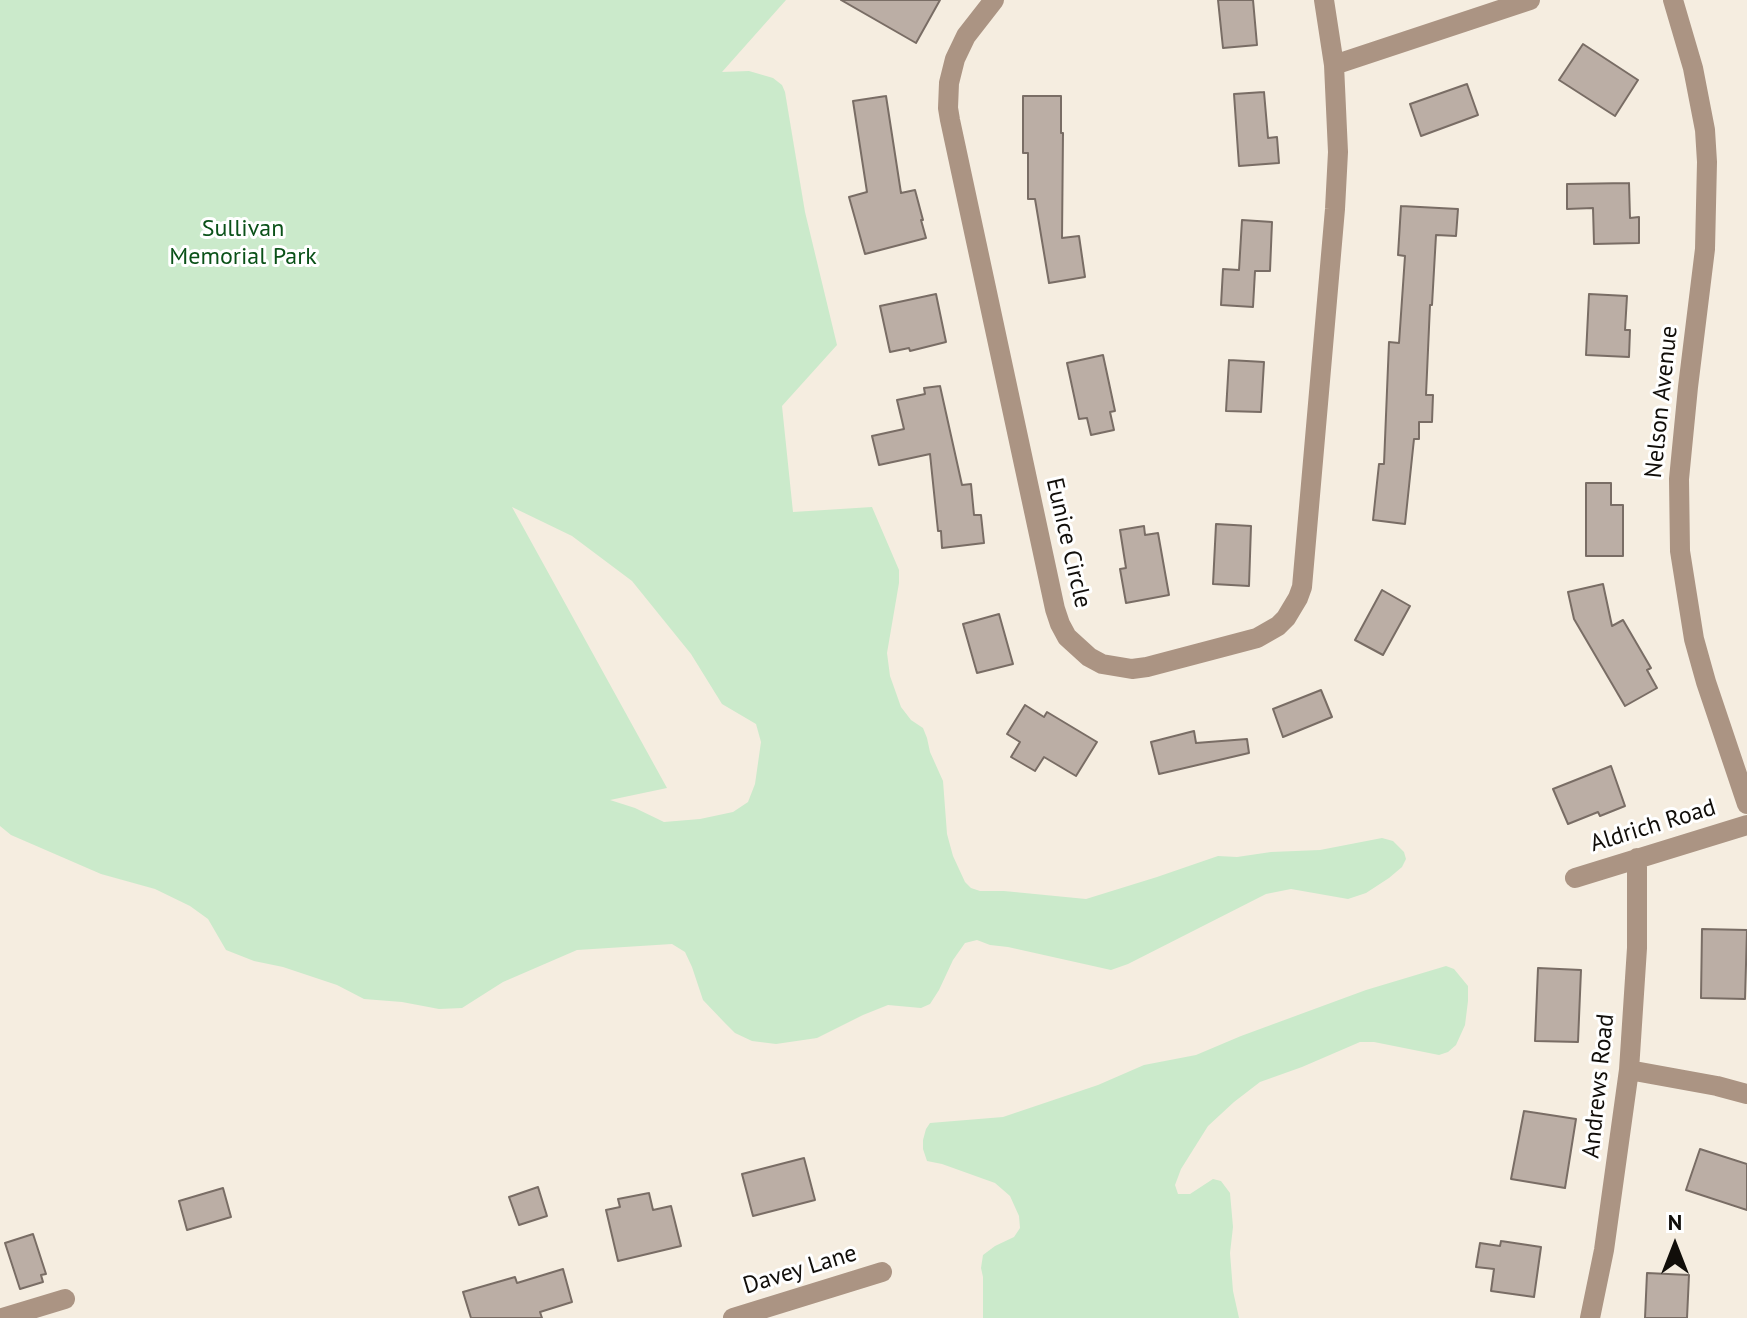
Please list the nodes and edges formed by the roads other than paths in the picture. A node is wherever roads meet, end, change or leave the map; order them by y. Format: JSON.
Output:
{"nodes":[{"id":1,"x":994,"y":0,"type":"edge"},
{"id":2,"x":1324,"y":0,"type":"edge"},
{"id":3,"x":1530,"y":0,"type":"edge"},
{"id":4,"x":1673,"y":0,"type":"edge"},
{"id":5,"x":1334,"y":65,"type":"junction"},
{"id":6,"x":1747,"y":804,"type":"edge"},
{"id":7,"x":1747,"y":825,"type":"edge"},
{"id":8,"x":1637,"y":858,"type":"junction"},
{"id":9,"x":1575,"y":878,"type":"dead end"},
{"id":10,"x":1629,"y":1070,"type":"junction"},
{"id":11,"x":1747,"y":1094,"type":"edge"},
{"id":12,"x":882,"y":1272,"type":"dead end"},
{"id":13,"x":65,"y":1299,"type":"dead end"},
{"id":14,"x":756,"y":1315,"type":"edge"},
{"id":15,"x":2,"y":1318,"type":"edge"},
{"id":16,"x":733,"y":1318,"type":"edge"},
{"id":17,"x":1590,"y":1318,"type":"edge"}],
"edges":[{"from":1,"to":5,"type":"street","name":"Eunice Circle"},
{"from":2,"to":5,"type":"street","name":"Eunice Circle"},
{"from":3,"to":5,"type":"street"},
{"from":4,"to":6,"type":"street","name":"Nelson Avenue"},
{"from":7,"to":8,"type":"street","name":"Aldrich Road"},
{"from":8,"to":9,"type":"street","name":"Aldrich Road"},
{"from":8,"to":10,"type":"street","name":"Andrews Road"},
{"from":10,"to":11,"type":"street"},
{"from":10,"to":17,"type":"street","name":"Andrews Road"},
{"from":12,"to":14,"type":"street","name":"Davey Lane"},
{"from":13,"to":15,"type":"street"},
{"from":14,"to":16,"type":"street","name":"Davey Lane"}]}
